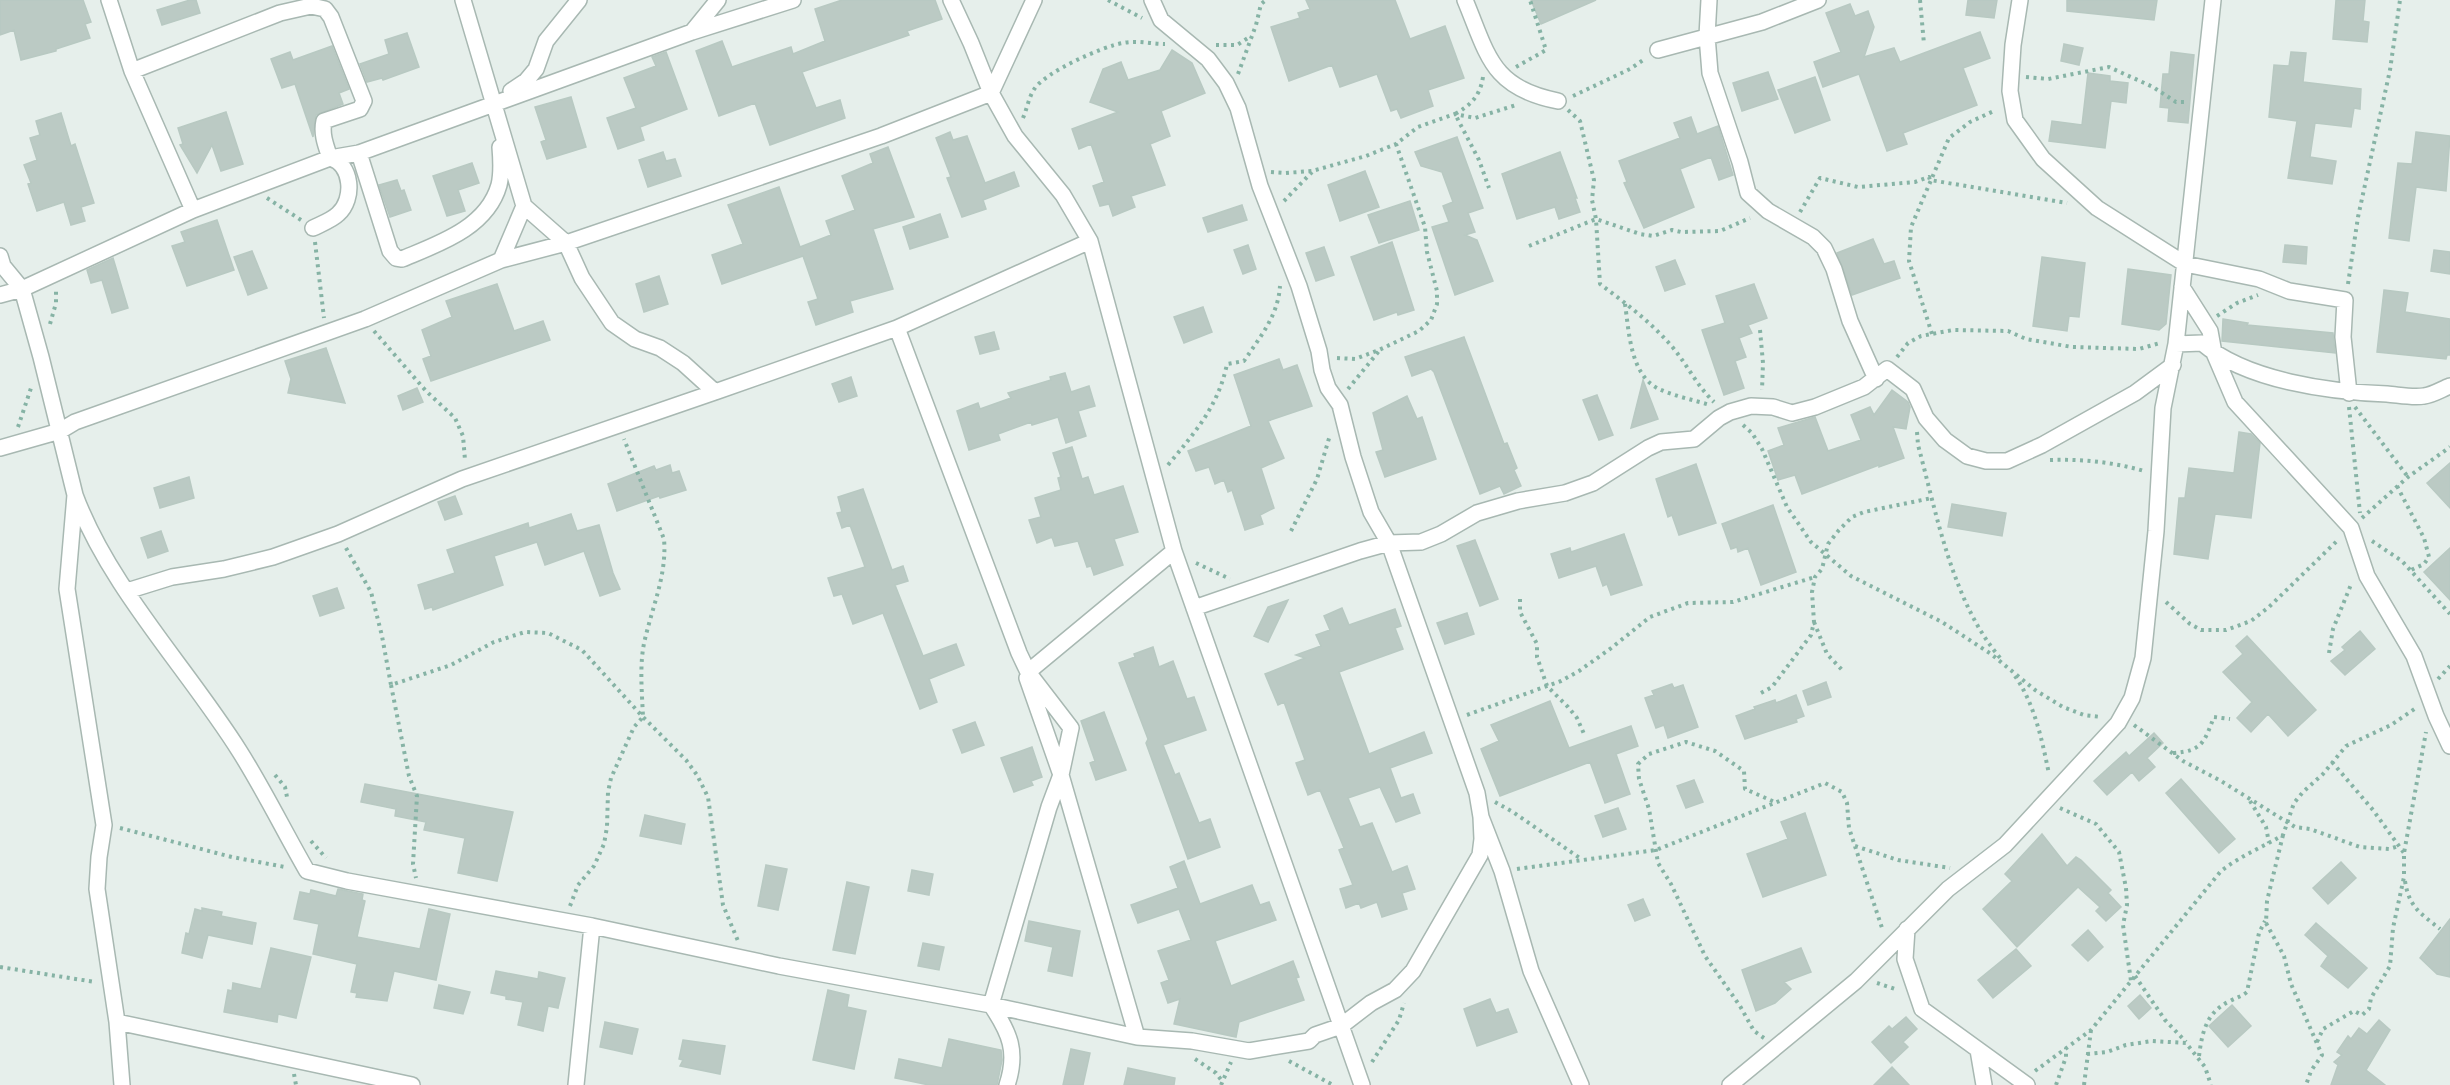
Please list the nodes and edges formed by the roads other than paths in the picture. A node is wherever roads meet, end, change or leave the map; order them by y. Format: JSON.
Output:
{"nodes":[{"id":1,"x":109,"y":0,"type":"edge"},
{"id":2,"x":463,"y":0,"type":"edge"},
{"id":3,"x":579,"y":0,"type":"edge"},
{"id":4,"x":718,"y":0,"type":"edge"},
{"id":5,"x":793,"y":0,"type":"edge"},
{"id":6,"x":951,"y":0,"type":"edge"},
{"id":7,"x":1034,"y":0,"type":"edge"},
{"id":8,"x":1152,"y":0,"type":"edge"},
{"id":9,"x":1465,"y":0,"type":"edge"},
{"id":10,"x":1709,"y":0,"type":"edge"},
{"id":11,"x":1818,"y":0,"type":"edge"},
{"id":12,"x":2020,"y":0,"type":"edge"},
{"id":13,"x":2213,"y":0,"type":"edge"},
{"id":14,"x":692,"y":32,"type":"junction"},
{"id":15,"x":1707,"y":36,"type":"junction"},
{"id":16,"x":1658,"y":50,"type":"road end"},
{"id":17,"x":132,"y":71,"type":"junction"},
{"id":18,"x":991,"y":93,"type":"junction"},
{"id":19,"x":1558,"y":101,"type":"road end"},
{"id":20,"x":494,"y":103,"type":"junction"},
{"id":21,"x":500,"y":126,"type":"junction"},
{"id":22,"x":359,"y":153,"type":"junction"},
{"id":23,"x":330,"y":158,"type":"junction"},
{"id":24,"x":524,"y":206,"type":"junction"},
{"id":25,"x":193,"y":210,"type":"junction"},
{"id":26,"x":313,"y":228,"type":"road end"},
{"id":27,"x":1090,"y":241,"type":"junction"},
{"id":28,"x":566,"y":243,"type":"junction"},
{"id":29,"x":501,"y":260,"type":"junction"},
{"id":30,"x":1,"y":262,"type":"edge"},
{"id":31,"x":2185,"y":264,"type":"junction"},
{"id":32,"x":2182,"y":287,"type":"junction"},
{"id":33,"x":22,"y":289,"type":"junction"},
{"id":34,"x":0,"y":295,"type":"edge"},
{"id":35,"x":897,"y":328,"type":"junction"},
{"id":36,"x":2176,"y":344,"type":"junction"},
{"id":37,"x":2214,"y":353,"type":"junction"},
{"id":38,"x":2173,"y":365,"type":"junction"},
{"id":39,"x":1881,"y":374,"type":"junction"},
{"id":40,"x":2450,"y":386,"type":"edge"},
{"id":41,"x":715,"y":392,"type":"junction"},
{"id":42,"x":2349,"y":393,"type":"junction"},
{"id":43,"x":60,"y":431,"type":"junction"},
{"id":44,"x":0,"y":448,"type":"edge"},
{"id":45,"x":75,"y":495,"type":"junction"},
{"id":46,"x":1389,"y":543,"type":"junction"},
{"id":47,"x":1174,"y":551,"type":"junction"},
{"id":48,"x":127,"y":591,"type":"junction"},
{"id":49,"x":1194,"y":608,"type":"junction"},
{"id":50,"x":1018,"y":653,"type":"junction"},
{"id":51,"x":1028,"y":672,"type":"junction"},
{"id":52,"x":2450,"y":746,"type":"edge"},
{"id":53,"x":1061,"y":775,"type":"junction"},
{"id":54,"x":1481,"y":817,"type":"junction"},
{"id":55,"x":592,"y":926,"type":"junction"},
{"id":56,"x":1907,"y":929,"type":"junction"},
{"id":57,"x":992,"y":1005,"type":"junction"},
{"id":58,"x":117,"y":1022,"type":"junction"},
{"id":59,"x":1341,"y":1026,"type":"junction"},
{"id":60,"x":1137,"y":1037,"type":"junction"},
{"id":61,"x":1978,"y":1050,"type":"junction"},
{"id":62,"x":2024,"y":1083,"type":"edge"},
{"id":63,"x":123,"y":1085,"type":"edge"},
{"id":64,"x":412,"y":1085,"type":"edge"},
{"id":65,"x":576,"y":1085,"type":"edge"},
{"id":66,"x":1007,"y":1085,"type":"edge"},
{"id":67,"x":1362,"y":1085,"type":"edge"},
{"id":68,"x":1581,"y":1085,"type":"edge"},
{"id":69,"x":1730,"y":1085,"type":"edge"},
{"id":70,"x":1984,"y":1085,"type":"edge"}],
"edges":[{"from":1,"to":17,"type":"street"},
{"from":2,"to":20,"type":"street"},
{"from":3,"to":20,"type":"street"},
{"from":4,"to":14,"type":"street"},
{"from":5,"to":14,"type":"street"},
{"from":6,"to":18,"type":"street"},
{"from":7,"to":18,"type":"street"},
{"from":8,"to":46,"type":"street"},
{"from":9,"to":19,"type":"street"},
{"from":10,"to":15,"type":"street"},
{"from":11,"to":15,"type":"street"},
{"from":12,"to":31,"type":"street"},
{"from":13,"to":31,"type":"street"},
{"from":14,"to":20,"type":"street"},
{"from":15,"to":16,"type":"street"},
{"from":15,"to":39,"type":"street"},
{"from":17,"to":23,"type":"street"},
{"from":17,"to":25,"type":"street"},
{"from":18,"to":27,"type":"street"},
{"from":18,"to":28,"type":"street"},
{"from":20,"to":21,"type":"street"},
{"from":20,"to":22,"type":"street"},
{"from":21,"to":22,"type":"street"},
{"from":21,"to":24,"type":"street"},
{"from":22,"to":23,"type":"street"},
{"from":23,"to":25,"type":"street"},
{"from":23,"to":26,"type":"street"},
{"from":24,"to":28,"type":"street"},
{"from":24,"to":29,"type":"street"},
{"from":25,"to":33,"type":"street"},
{"from":27,"to":35,"type":"street"},
{"from":27,"to":47,"type":"street"},
{"from":28,"to":29,"type":"street"},
{"from":28,"to":41,"type":"street"},
{"from":29,"to":43,"type":"street"},
{"from":30,"to":33,"type":"street"},
{"from":31,"to":32,"type":"street"},
{"from":31,"to":42,"type":"street"},
{"from":32,"to":36,"type":"street"},
{"from":32,"to":37,"type":"street"},
{"from":33,"to":34,"type":"street"},
{"from":33,"to":43,"type":"street"},
{"from":35,"to":41,"type":"street"},
{"from":35,"to":50,"type":"street"},
{"from":36,"to":37,"type":"street"},
{"from":36,"to":38,"type":"street"},
{"from":37,"to":42,"type":"street"},
{"from":37,"to":52,"type":"street"},
{"from":38,"to":39,"type":"street"},
{"from":38,"to":56,"type":"street"},
{"from":39,"to":46,"type":"street"},
{"from":40,"to":42,"type":"street"},
{"from":41,"to":48,"type":"street"},
{"from":43,"to":44,"type":"street"},
{"from":43,"to":45,"type":"street"},
{"from":45,"to":48,"type":"street"},
{"from":45,"to":58,"type":"street"},
{"from":46,"to":49,"type":"street"},
{"from":46,"to":54,"type":"street"},
{"from":47,"to":49,"type":"street"},
{"from":47,"to":51,"type":"street"},
{"from":48,"to":55,"type":"street"},
{"from":49,"to":59,"type":"street"},
{"from":50,"to":51,"type":"street"},
{"from":50,"to":53,"type":"street"},
{"from":51,"to":53,"type":"street"},
{"from":53,"to":57,"type":"street"},
{"from":53,"to":60,"type":"street"},
{"from":54,"to":59,"type":"street"},
{"from":54,"to":68,"type":"street"},
{"from":55,"to":57,"type":"street"},
{"from":55,"to":65,"type":"street"},
{"from":56,"to":61,"type":"street"},
{"from":56,"to":69,"type":"street"},
{"from":57,"to":60,"type":"street"},
{"from":57,"to":66,"type":"street"},
{"from":58,"to":63,"type":"street"},
{"from":58,"to":64,"type":"street"},
{"from":59,"to":60,"type":"street"},
{"from":59,"to":67,"type":"street"},
{"from":61,"to":62,"type":"street"},
{"from":61,"to":70,"type":"street"}]}
